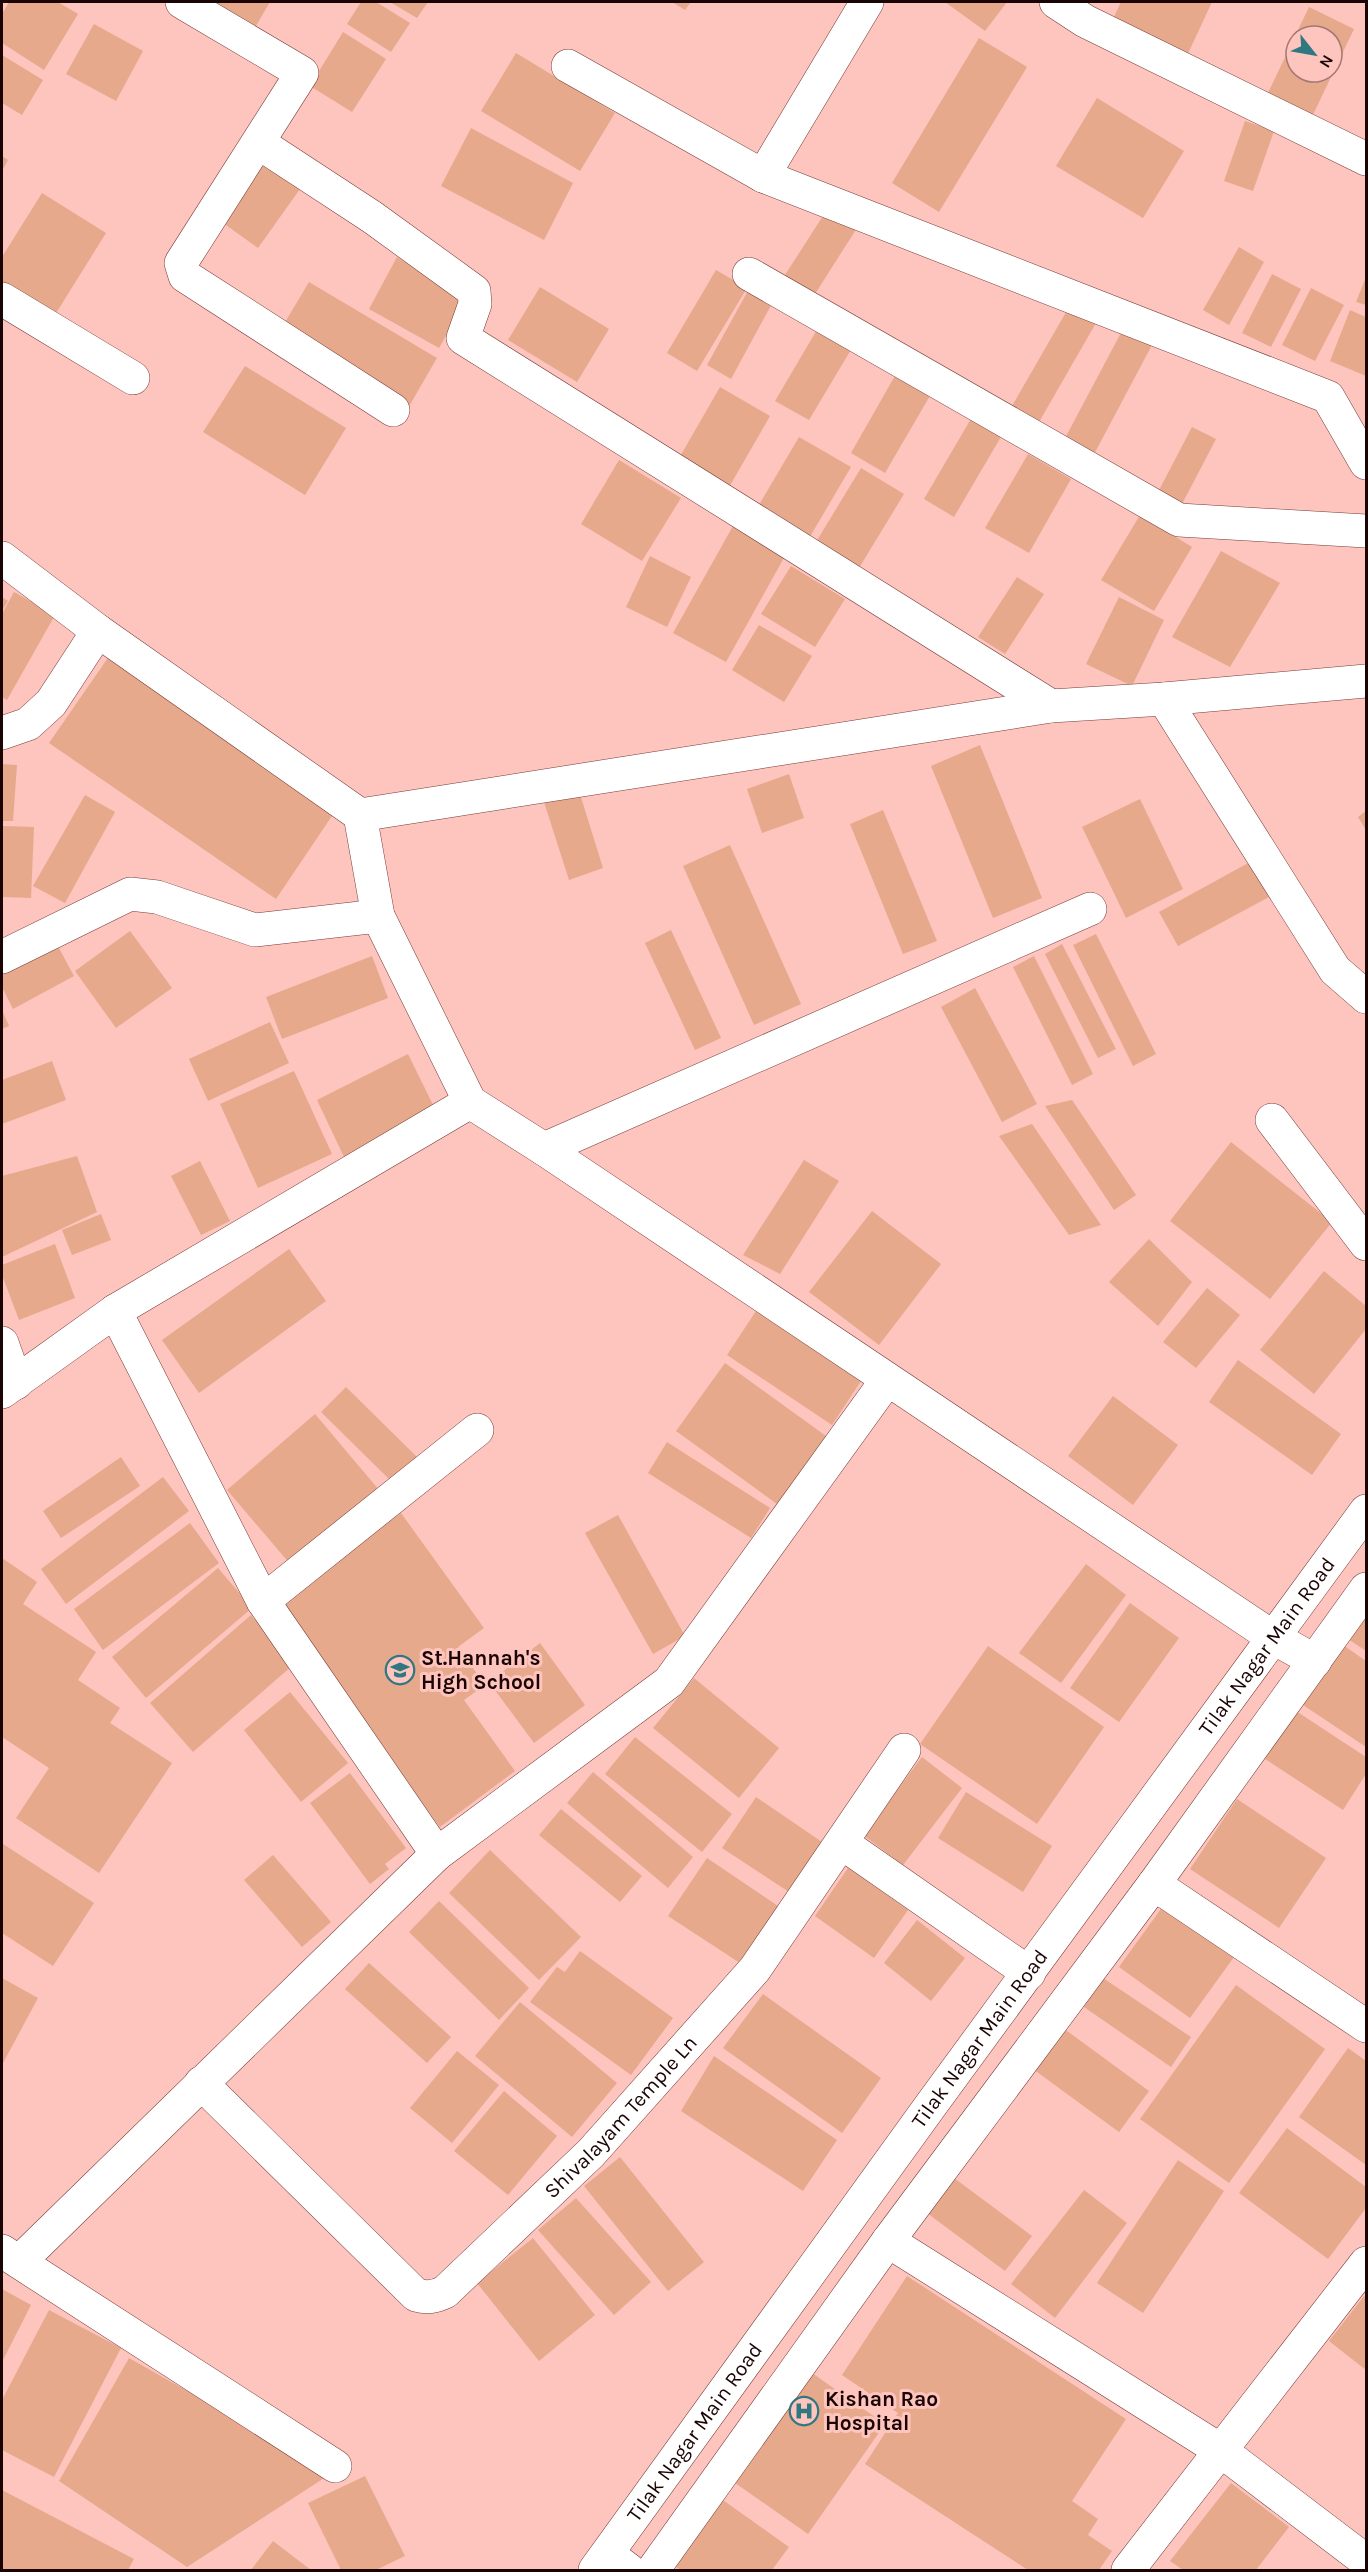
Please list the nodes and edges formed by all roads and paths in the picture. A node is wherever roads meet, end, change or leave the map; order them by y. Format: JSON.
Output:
{"nodes":[{"id":1,"x":182,"y":2,"type":"edge"},
{"id":2,"x":867,"y":2,"type":"edge"},
{"id":3,"x":1056,"y":2,"type":"edge"},
{"id":4,"x":568,"y":66,"type":"dead end"},
{"id":5,"x":259,"y":143,"type":"junction"},
{"id":6,"x":1366,"y":159,"type":"edge"},
{"id":7,"x":763,"y":176,"type":"junction"},
{"id":8,"x":749,"y":274,"type":"dead end"},
{"id":9,"x":2,"y":299,"type":"edge"},
{"id":10,"x":133,"y":378,"type":"dead end"},
{"id":11,"x":393,"y":410,"type":"dead end"},
{"id":12,"x":1366,"y":463,"type":"edge"},
{"id":13,"x":1366,"y":531,"type":"edge"},
{"id":14,"x":2,"y":558,"type":"edge"},
{"id":15,"x":98,"y":631,"type":"junction"},
{"id":16,"x":1366,"y":681,"type":"edge"},
{"id":17,"x":1164,"y":699,"type":"junction"},
{"id":18,"x":1051,"y":706,"type":"junction"},
{"id":19,"x":2,"y":733,"type":"edge"},
{"id":20,"x":360,"y":815,"type":"junction"},
{"id":21,"x":1090,"y":909,"type":"dead end"},
{"id":22,"x":378,"y":916,"type":"junction"},
{"id":23,"x":2,"y":957,"type":"edge"},
{"id":24,"x":1366,"y":997,"type":"edge"},
{"id":25,"x":470,"y":1102,"type":"junction"},
{"id":26,"x":1272,"y":1120,"type":"dead end"},
{"id":27,"x":544,"y":1149,"type":"junction"},
{"id":28,"x":1366,"y":1244,"type":"edge"},
{"id":29,"x":115,"y":1311,"type":"junction"},
{"id":30,"x":2,"y":1342,"type":"edge"},
{"id":31,"x":886,"y":1380,"type":"junction"},
{"id":32,"x":9,"y":1387,"type":"edge"},
{"id":33,"x":477,"y":1430,"type":"dead end"},
{"id":34,"x":1366,"y":1511,"type":"edge"},
{"id":35,"x":1366,"y":1589,"type":"edge"},
{"id":36,"x":263,"y":1601,"type":"junction"},
{"id":37,"x":1274,"y":1638,"type":"junction"},
{"id":38,"x":1315,"y":1660,"type":"junction"},
{"id":39,"x":904,"y":1750,"type":"dead end"},
{"id":40,"x":842,"y":1843,"type":"junction"},
{"id":41,"x":437,"y":1854,"type":"junction"},
{"id":42,"x":1154,"y":1884,"type":"junction"},
{"id":43,"x":1029,"y":1973,"type":"junction"},
{"id":44,"x":1366,"y":2026,"type":"edge"},
{"id":45,"x":201,"y":2083,"type":"junction"},
{"id":46,"x":888,"y":2241,"type":"junction"},
{"id":47,"x":10,"y":2256,"type":"edge"},
{"id":48,"x":1366,"y":2263,"type":"edge"},
{"id":49,"x":1220,"y":2450,"type":"junction"},
{"id":50,"x":335,"y":2466,"type":"dead end"},
{"id":51,"x":1366,"y":2561,"type":"edge"},
{"id":52,"x":611,"y":2565,"type":"edge"},
{"id":53,"x":653,"y":2571,"type":"edge"},
{"id":54,"x":1128,"y":2571,"type":"edge"}],
"edges":[{"from":1,"to":5,"type":"street"},
{"from":2,"to":7,"type":"street"},
{"from":3,"to":6,"type":"street"},
{"from":4,"to":7,"type":"street"},
{"from":5,"to":11,"type":"street"},
{"from":5,"to":18,"type":"street"},
{"from":7,"to":12,"type":"street"},
{"from":8,"to":13,"type":"street"},
{"from":9,"to":10,"type":"street"},
{"from":14,"to":15,"type":"street"},
{"from":15,"to":19,"type":"street"},
{"from":15,"to":20,"type":"street"},
{"from":16,"to":17,"type":"street"},
{"from":17,"to":18,"type":"street"},
{"from":17,"to":24,"type":"street"},
{"from":18,"to":20,"type":"street"},
{"from":20,"to":22,"type":"street"},
{"from":21,"to":27,"type":"street"},
{"from":22,"to":23,"type":"street"},
{"from":22,"to":25,"type":"street"},
{"from":25,"to":27,"type":"street"},
{"from":25,"to":29,"type":"street"},
{"from":26,"to":28,"type":"street"},
{"from":27,"to":31,"type":"street"},
{"from":29,"to":32,"type":"street"},
{"from":29,"to":36,"type":"street"},
{"from":30,"to":32,"type":"street"},
{"from":31,"to":37,"type":"street"},
{"from":31,"to":41,"type":"street"},
{"from":33,"to":36,"type":"street"},
{"from":34,"to":37,"type":"street","name":"Tilak Nagar Main Road"},
{"from":35,"to":38,"type":"street"},
{"from":36,"to":41,"type":"street"},
{"from":37,"to":38,"type":"street"},
{"from":37,"to":43,"type":"street","name":"Tilak Nagar Main Road"},
{"from":38,"to":42,"type":"street"},
{"from":39,"to":40,"type":"street","name":"Shivalayam Temple Ln"},
{"from":40,"to":43,"type":"street"},
{"from":40,"to":45,"type":"street","name":"Shivalayam Temple Ln"},
{"from":41,"to":45,"type":"street"},
{"from":42,"to":44,"type":"street"},
{"from":42,"to":46,"type":"street"},
{"from":43,"to":52,"type":"street","name":"Tilak Nagar Main Road"},
{"from":45,"to":47,"type":"street"},
{"from":46,"to":49,"type":"street"},
{"from":46,"to":53,"type":"street"},
{"from":47,"to":50,"type":"street"},
{"from":48,"to":49,"type":"street"},
{"from":49,"to":51,"type":"street"},
{"from":49,"to":54,"type":"street"}]}
